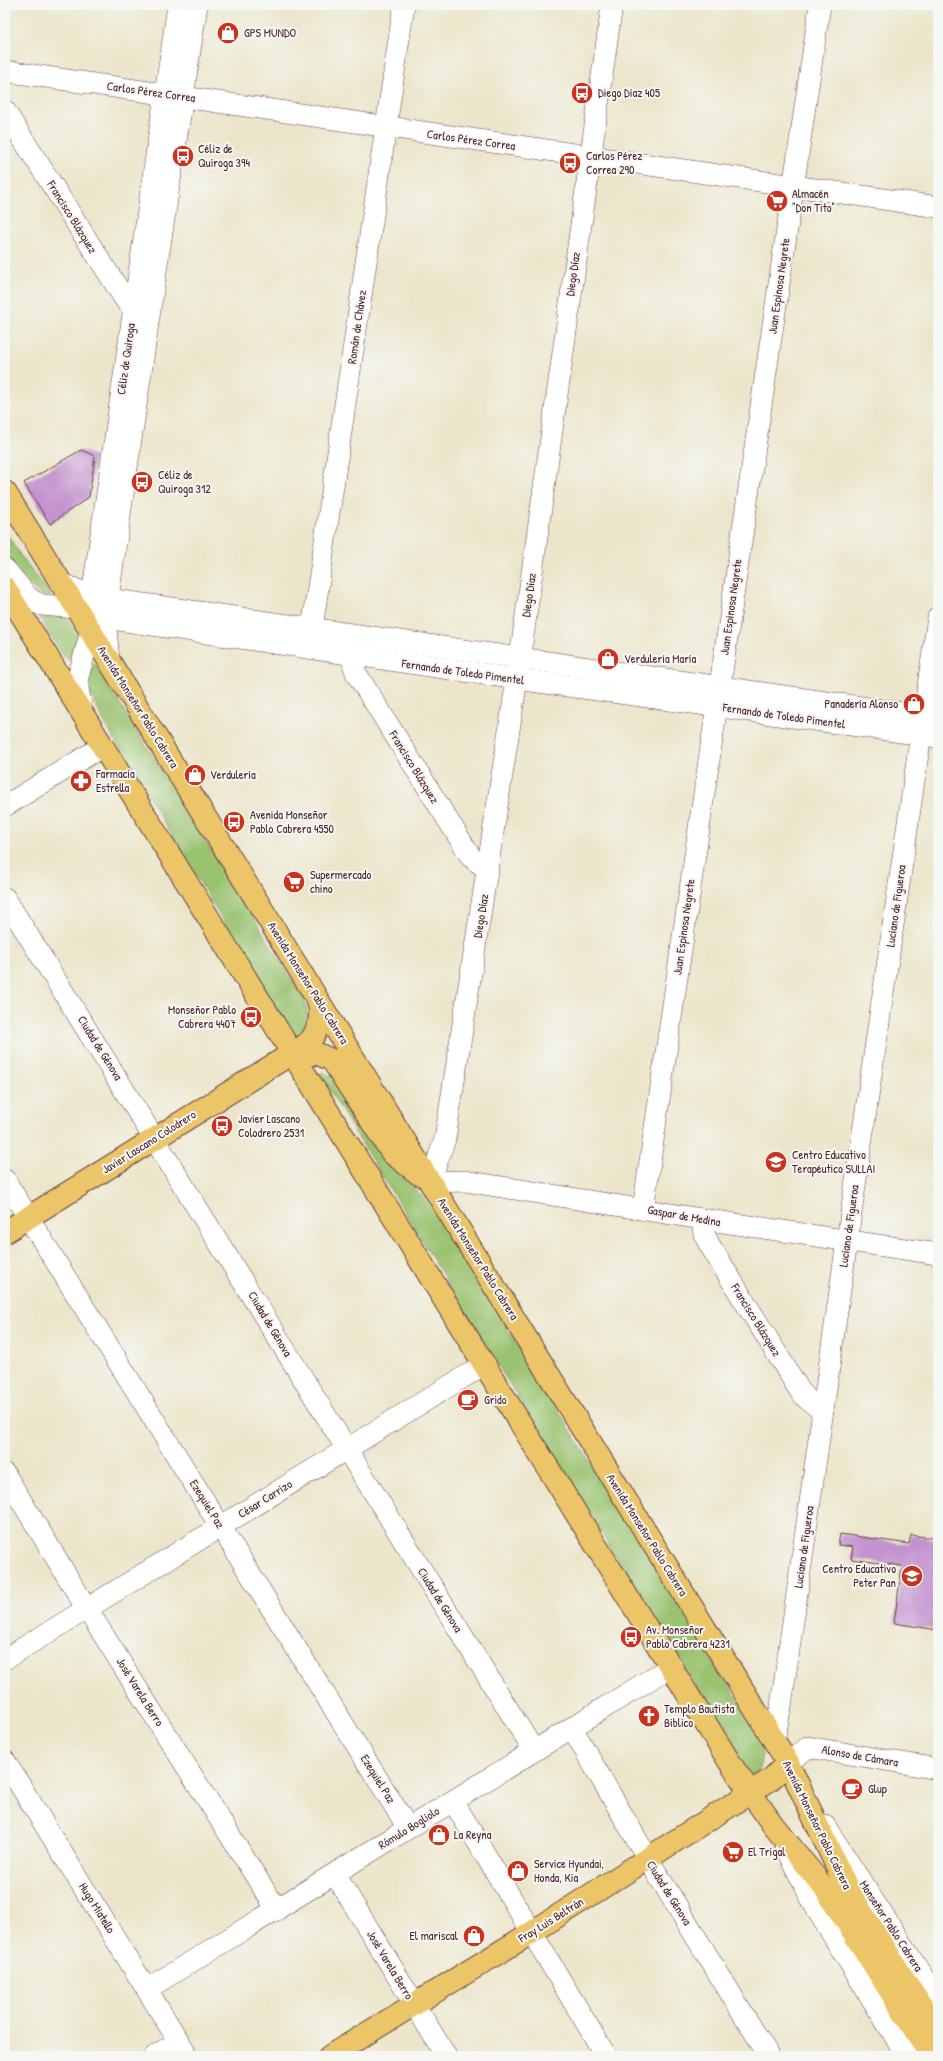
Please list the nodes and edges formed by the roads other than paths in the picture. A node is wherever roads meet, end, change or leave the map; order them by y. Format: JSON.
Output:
{"nodes":[{"id":1,"x":178,"y":5,"type":"edge"},
{"id":2,"x":197,"y":5,"type":"edge"},
{"id":3,"x":404,"y":5,"type":"edge"},
{"id":4,"x":612,"y":5,"type":"edge"},
{"id":5,"x":820,"y":5,"type":"edge"},
{"id":6,"x":5,"y":71,"type":"edge"},
{"id":7,"x":174,"y":95,"type":"junction"},
{"id":8,"x":5,"y":110,"type":"edge"},
{"id":9,"x":386,"y":127,"type":"junction"},
{"id":10,"x":590,"y":156,"type":"junction"},
{"id":11,"x":794,"y":185,"type":"junction"},
{"id":12,"x":938,"y":207,"type":"edge"},
{"id":13,"x":141,"y":309,"type":"junction"},
{"id":14,"x":5,"y":492,"type":"edge"},
{"id":15,"x":5,"y":569,"type":"edge"},
{"id":16,"x":5,"y":588,"type":"edge"},
{"id":17,"x":94,"y":611,"type":"junction"},
{"id":18,"x":938,"y":617,"type":"edge"},
{"id":19,"x":311,"y":638,"type":"junction"},
{"id":20,"x":351,"y":656,"type":"junction"},
{"id":21,"x":520,"y":659,"type":"junction"},
{"id":22,"x":517,"y":679,"type":"junction"},
{"id":23,"x":719,"y":686,"type":"junction"},
{"id":24,"x":716,"y":707,"type":"junction"},
{"id":25,"x":82,"y":712,"type":"junction"},
{"id":26,"x":930,"y":727,"type":"edge"},
{"id":27,"x":103,"y":746,"type":"junction"},
{"id":28,"x":5,"y":806,"type":"edge"},
{"id":29,"x":488,"y":870,"type":"junction"},
{"id":30,"x":5,"y":898,"type":"edge"},
{"id":31,"x":317,"y":998,"type":"junction"},
{"id":32,"x":293,"y":1054,"type":"junction"},
{"id":33,"x":156,"y":1138,"type":"junction"},
{"id":34,"x":5,"y":1180,"type":"edge"},
{"id":35,"x":430,"y":1182,"type":"junction"},
{"id":36,"x":643,"y":1209,"type":"junction"},
{"id":37,"x":28,"y":1218,"type":"junction"},
{"id":38,"x":702,"y":1219,"type":"junction"},
{"id":39,"x":5,"y":1232,"type":"edge"},
{"id":40,"x":847,"y":1241,"type":"junction"},
{"id":41,"x":938,"y":1254,"type":"edge"},
{"id":42,"x":485,"y":1364,"type":"junction"},
{"id":43,"x":824,"y":1411,"type":"junction"},
{"id":44,"x":346,"y":1449,"type":"junction"},
{"id":45,"x":5,"y":1474,"type":"edge"},
{"id":46,"x":220,"y":1526,"type":"junction"},
{"id":47,"x":87,"y":1609,"type":"junction"},
{"id":48,"x":5,"y":1659,"type":"edge"},
{"id":49,"x":672,"y":1666,"type":"junction"},
{"id":50,"x":572,"y":1728,"type":"junction"},
{"id":51,"x":774,"y":1740,"type":"junction"},
{"id":52,"x":534,"y":1751,"type":"junction"},
{"id":53,"x":5,"y":1761,"type":"edge"},
{"id":54,"x":788,"y":1763,"type":"junction"},
{"id":55,"x":938,"y":1769,"type":"edge"},
{"id":56,"x":804,"y":1793,"type":"junction"},
{"id":57,"x":750,"y":1794,"type":"junction"},
{"id":58,"x":452,"y":1801,"type":"junction"},
{"id":59,"x":774,"y":1826,"type":"junction"},
{"id":60,"x":408,"y":1828,"type":"junction"},
{"id":61,"x":648,"y":1859,"type":"junction"},
{"id":62,"x":335,"y":1874,"type":"junction"},
{"id":63,"x":276,"y":1910,"type":"junction"},
{"id":64,"x":531,"y":1933,"type":"junction"},
{"id":65,"x":147,"y":1989,"type":"junction"},
{"id":66,"x":938,"y":2000,"type":"edge"},
{"id":67,"x":414,"y":2005,"type":"junction"},
{"id":68,"x":938,"y":2033,"type":"edge"},
{"id":69,"x":184,"y":2049,"type":"edge"},
{"id":70,"x":155,"y":2056,"type":"edge"},
{"id":71,"x":330,"y":2056,"type":"edge"},
{"id":72,"x":446,"y":2056,"type":"edge"},
{"id":73,"x":606,"y":2056,"type":"edge"},
{"id":74,"x":769,"y":2056,"type":"edge"},
{"id":75,"x":907,"y":2056,"type":"edge"},
{"id":76,"x":931,"y":2056,"type":"edge"}],
"edges":[{"from":1,"to":7,"type":"street","name":"Céliz de Quiroga"},
{"from":2,"to":7,"type":"street","name":"Céliz de Quiroga"},
{"from":3,"to":9,"type":"street","name":"Román de Chávez"},
{"from":4,"to":10,"type":"street","name":"Diego Díaz"},
{"from":5,"to":11,"type":"street","name":"Juan Espinosa Negrete"},
{"from":6,"to":7,"type":"street","name":"Carlos Pérez Correa"},
{"from":7,"to":9,"type":"street","name":"Carlos Pérez Correa"},
{"from":7,"to":13,"type":"street","name":"Céliz de Quiroga"},
{"from":8,"to":13,"type":"street","name":"Francisco Blázquez"},
{"from":9,"to":10,"type":"street","name":"Carlos Pérez Correa"},
{"from":9,"to":19,"type":"street","name":"Román de Chávez"},
{"from":10,"to":11,"type":"street","name":"Carlos Pérez Correa"},
{"from":10,"to":21,"type":"street","name":"Diego Díaz"},
{"from":11,"to":12,"type":"street","name":"Carlos Pérez Correa"},
{"from":11,"to":23,"type":"street","name":"Juan Espinosa Negrete"},
{"from":13,"to":17,"type":"street","name":"Céliz de Quiroga"},
{"from":14,"to":17,"type":"main road","name":"Avenida Monseñor Pablo Cabrera"},
{"from":15,"to":17,"type":"street","name":"Fernando de Toledo Pimentel"},
{"from":16,"to":25,"type":"main road","name":"Avenida Monseñor Pablo Cabrera"},
{"from":17,"to":19,"type":"street","name":"Fernando de Toledo Pimentel"},
{"from":17,"to":25,"type":"street","name":"Céliz de Quiroga"},
{"from":17,"to":31,"type":"main road","name":"Avenida Monseñor Pablo Cabrera"},
{"from":18,"to":26,"type":"street","name":"Luciano de Figueroa"},
{"from":19,"to":20,"type":"street","name":"Fernando de Toledo Pimentel"},
{"from":19,"to":21,"type":"street","name":"Fernando de Toledo Pimentel"},
{"from":20,"to":22,"type":"street","name":"Fernando de Toledo Pimentel"},
{"from":20,"to":29,"type":"street","name":"Francisco Blázquez"},
{"from":21,"to":22,"type":"street","name":"Diego Díaz"},
{"from":21,"to":23,"type":"street","name":"Fernando de Toledo Pimentel"},
{"from":22,"to":24,"type":"street","name":"Fernando de Toledo Pimentel"},
{"from":22,"to":29,"type":"street","name":"Diego Díaz"},
{"from":23,"to":24,"type":"street","name":"Juan Espinosa Negrete"},
{"from":23,"to":26,"type":"street","name":"Fernando de Toledo Pimentel"},
{"from":24,"to":26,"type":"street","name":"Fernando de Toledo Pimentel"},
{"from":24,"to":36,"type":"street","name":"Juan Espinosa Negrete"},
{"from":25,"to":27,"type":"main road","name":"Avenida Monseñor Pablo Cabrera"},
{"from":26,"to":40,"type":"street","name":"Luciano de Figueroa"},
{"from":27,"to":28,"type":"street"},
{"from":27,"to":32,"type":"main road","name":"Avenida Monseñor Pablo Cabrera"},
{"from":29,"to":35,"type":"street","name":"Diego Díaz"},
{"from":30,"to":33,"type":"street","name":"Ciudad de Génova"},
{"from":31,"to":32,"type":"main road","name":"Javier Lascano Colodrero"},
{"from":31,"to":35,"type":"main road","name":"Avenida Monseñor Pablo Cabrera"},
{"from":32,"to":33,"type":"main road","name":"Javier Lascano Colodrero"},
{"from":32,"to":35,"type":"main road"},
{"from":32,"to":42,"type":"main road","name":"Avenida Monseñor Pablo Cabrera"},
{"from":33,"to":37,"type":"main road","name":"Javier Lascano Colodrero"},
{"from":33,"to":44,"type":"street","name":"Ciudad de Génova"},
{"from":34,"to":37,"type":"street","name":"Ezequiel Paz"},
{"from":35,"to":36,"type":"street","name":"Gaspar de Medina"},
{"from":35,"to":51,"type":"main road","name":"Avenida Monseñor Pablo Cabrera"},
{"from":36,"to":38,"type":"street","name":"Gaspar de Medina"},
{"from":37,"to":39,"type":"main road","name":"Javier Lascano Colodrero"},
{"from":37,"to":46,"type":"street","name":"Ezequiel Paz"},
{"from":38,"to":40,"type":"street","name":"Gaspar de Medina"},
{"from":38,"to":43,"type":"street","name":"Francisco Blázquez"},
{"from":40,"to":41,"type":"street","name":"Gaspar de Medina"},
{"from":40,"to":43,"type":"street","name":"Luciano de Figueroa"},
{"from":42,"to":44,"type":"street","name":"César Carrizo"},
{"from":42,"to":49,"type":"main road","name":"Avenida Monseñor Pablo Cabrera"},
{"from":43,"to":51,"type":"street","name":"Luciano de Figueroa"},
{"from":44,"to":46,"type":"street","name":"César Carrizo"},
{"from":44,"to":52,"type":"street","name":"Ciudad de Génova"},
{"from":45,"to":47,"type":"street","name":"José Varela Berro"},
{"from":46,"to":47,"type":"street","name":"César Carrizo"},
{"from":46,"to":60,"type":"street","name":"Ezequiel Paz"},
{"from":47,"to":48,"type":"street","name":"César Carrizo"},
{"from":47,"to":63,"type":"street","name":"José Varela Berro"},
{"from":49,"to":50,"type":"street","name":"Rómulo Bogliolo"},
{"from":49,"to":57,"type":"main road","name":"Avenida Monseñor Pablo Cabrera"},
{"from":50,"to":52,"type":"street","name":"Rómulo Bogliolo"},
{"from":50,"to":61,"type":"street","name":"Ciudad de Génova"},
{"from":51,"to":54,"type":"main road","name":"Avenida Monseñor Pablo Cabrera"},
{"from":52,"to":58,"type":"street","name":"Rómulo Bogliolo"},
{"from":53,"to":65,"type":"street","name":"Hugo Miatello"},
{"from":54,"to":55,"type":"street","name":"Alonso de Cámara"},
{"from":54,"to":56,"type":"main road","name":"Avenida Monseñor Pablo Cabrera"},
{"from":54,"to":57,"type":"main road","name":"Fray Luis Beltrán"},
{"from":56,"to":66,"type":"street","name":"Monseñor Pablo Cabrera"},
{"from":56,"to":68,"type":"main road","name":"Avenida Monseñor Pablo Cabrera"},
{"from":57,"to":59,"type":"main road","name":"Avenida Monseñor Pablo Cabrera"},
{"from":57,"to":61,"type":"main road","name":"Fray Luis Beltrán"},
{"from":58,"to":60,"type":"street","name":"Rómulo Bogliolo"},
{"from":58,"to":64,"type":"street"},
{"from":59,"to":75,"type":"street","name":"Avenida Monseñor Pablo Cabrera"},
{"from":59,"to":76,"type":"main road","name":"Avenida Monseñor Pablo Cabrera"},
{"from":60,"to":62,"type":"street","name":"Rómulo Bogliolo"},
{"from":61,"to":64,"type":"main road","name":"Fray Luis Beltrán"},
{"from":61,"to":74,"type":"street","name":"Ciudad de Génova"},
{"from":62,"to":63,"type":"street","name":"Rómulo Bogliolo"},
{"from":62,"to":67,"type":"street","name":"José Varela Berro"},
{"from":63,"to":65,"type":"street","name":"Rómulo Bogliolo"},
{"from":64,"to":67,"type":"main road","name":"Fray Luis Beltrán"},
{"from":64,"to":73,"type":"street"},
{"from":65,"to":69,"type":"street","name":"Hugo Miatello"},
{"from":67,"to":71,"type":"main road","name":"Fray Luis Beltrán"},
{"from":67,"to":72,"type":"street","name":"José Varela Berro"},
{"from":69,"to":70,"type":"street"}]}
